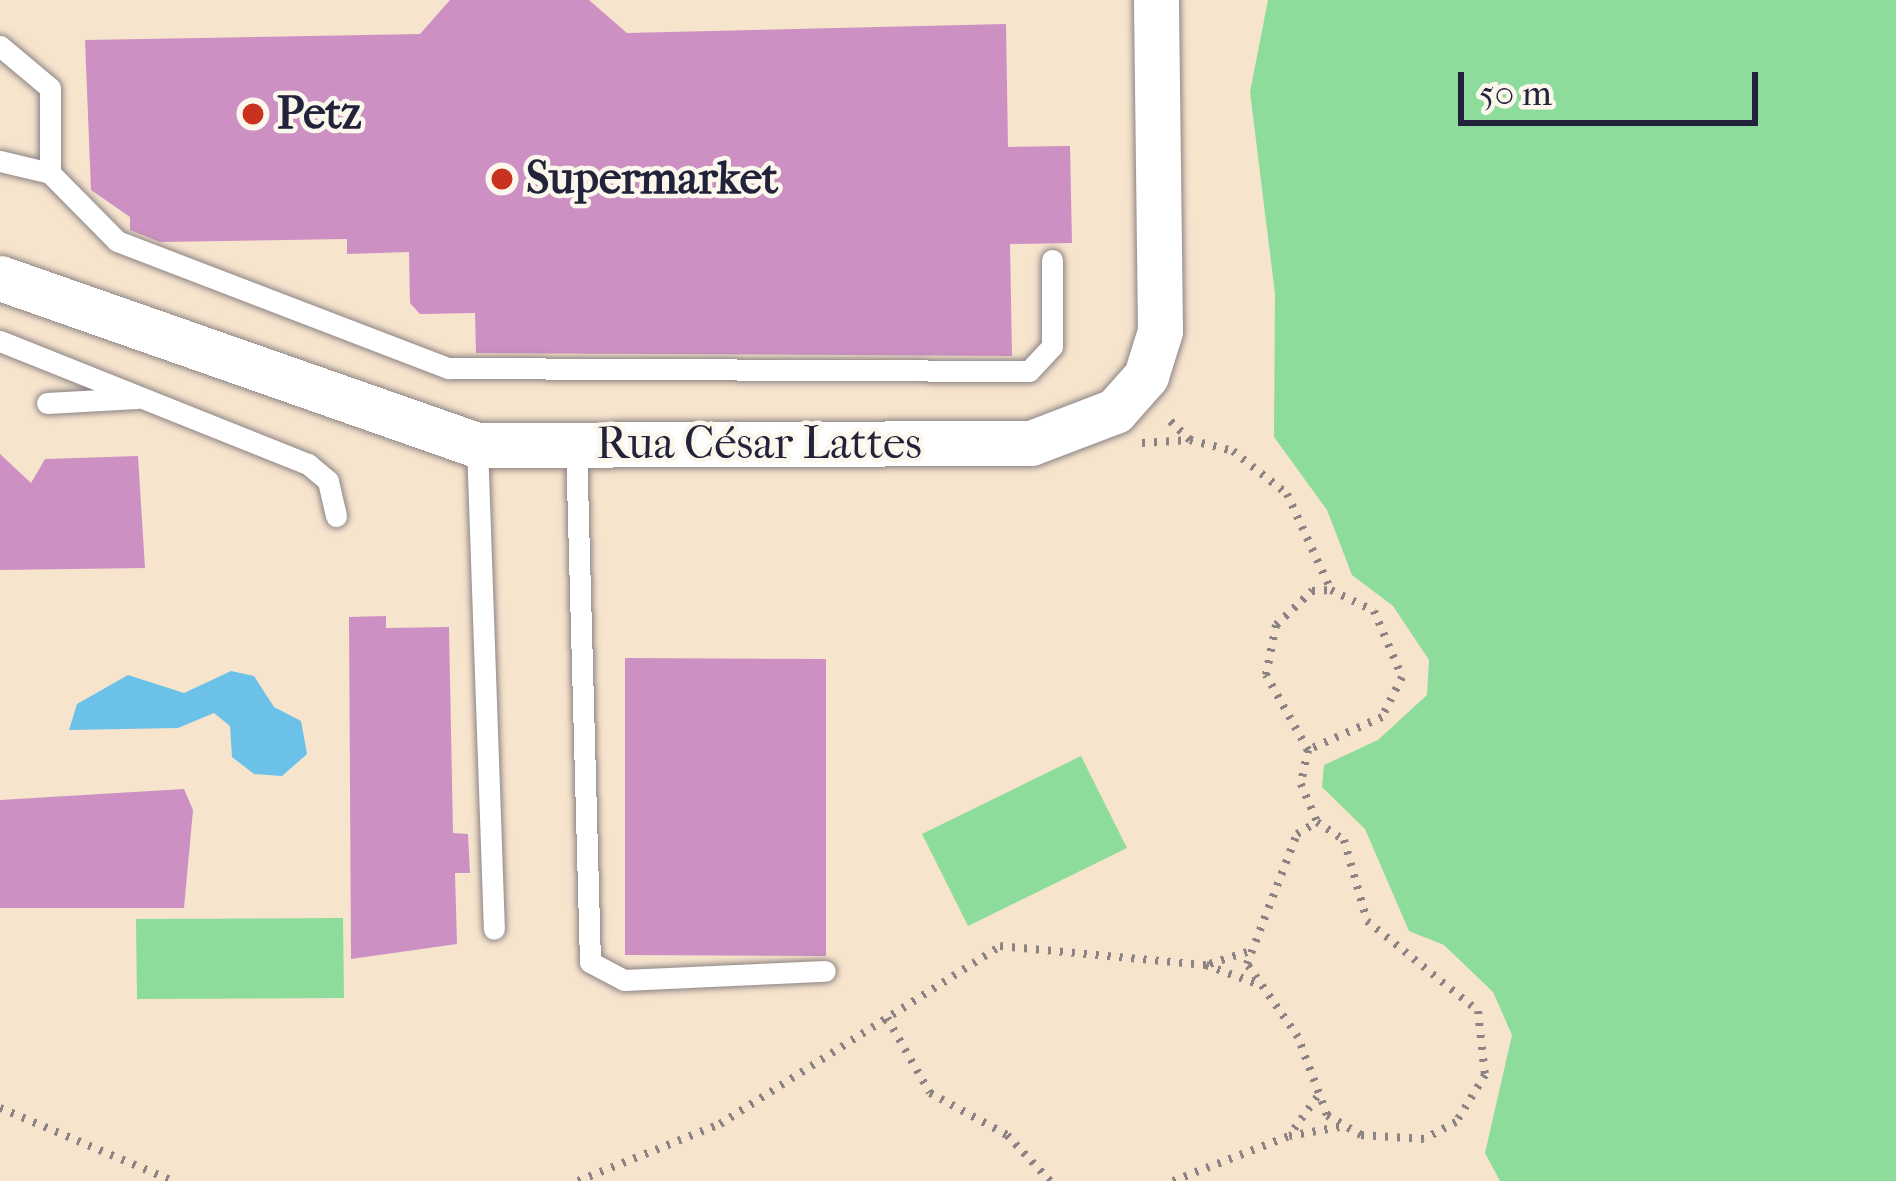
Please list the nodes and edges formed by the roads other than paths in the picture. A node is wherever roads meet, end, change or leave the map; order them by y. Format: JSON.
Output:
{"nodes":[{"id":1,"x":1156,"y":0,"type":"edge"},
{"id":2,"x":0,"y":46,"type":"edge"},
{"id":3,"x":0,"y":160,"type":"edge"},
{"id":4,"x":50,"y":173,"type":"junction"},
{"id":5,"x":1052,"y":260,"type":"dead end"},
{"id":6,"x":0,"y":278,"type":"edge"},
{"id":7,"x":0,"y":340,"type":"edge"},
{"id":8,"x":150,"y":397,"type":"junction"},
{"id":9,"x":47,"y":403,"type":"dead end"},
{"id":10,"x":576,"y":445,"type":"junction"},
{"id":11,"x":477,"y":446,"type":"junction"},
{"id":12,"x":336,"y":516,"type":"dead end"},
{"id":13,"x":494,"y":929,"type":"dead end"},
{"id":14,"x":825,"y":971,"type":"dead end"}],
"edges":[{"from":1,"to":10,"type":"street","name":"Rua César Lattes"},
{"from":2,"to":4,"type":"lane"},
{"from":3,"to":4,"type":"lane"},
{"from":4,"to":5,"type":"lane"},
{"from":6,"to":11,"type":"street","name":"Rua César Lattes"},
{"from":7,"to":8,"type":"lane"},
{"from":8,"to":9,"type":"lane"},
{"from":8,"to":12,"type":"lane"},
{"from":10,"to":11,"type":"street","name":"Rua César Lattes"},
{"from":10,"to":14,"type":"lane"},
{"from":11,"to":13,"type":"lane"}]}
